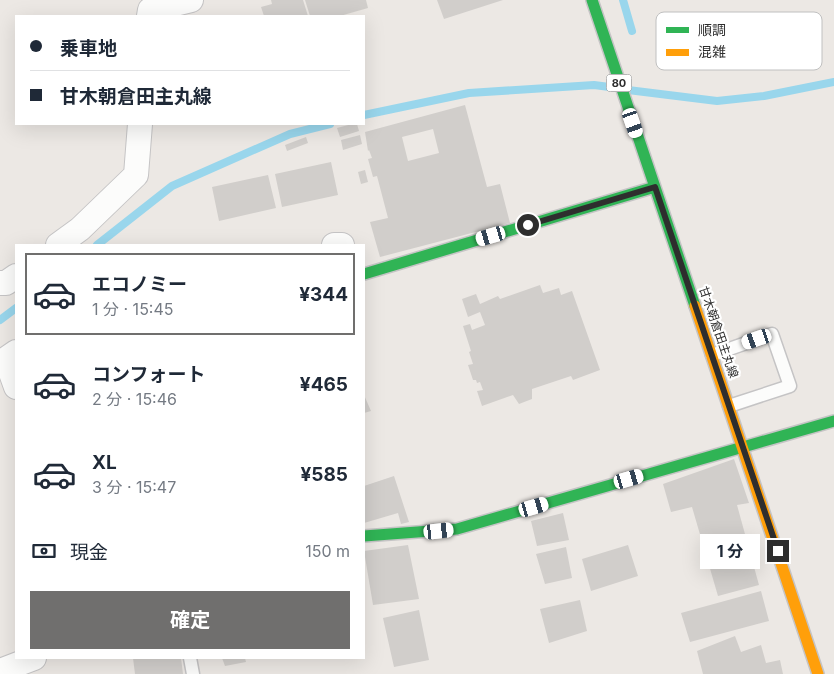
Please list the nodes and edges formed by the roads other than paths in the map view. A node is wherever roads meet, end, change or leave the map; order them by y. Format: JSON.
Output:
{"nodes":[{"id":1,"x":191,"y":0,"type":"edge"},
{"id":2,"x":592,"y":0,"type":"edge"},
{"id":3,"x":149,"y":15,"type":"edge"},
{"id":4,"x":140,"y":125,"type":"edge"},
{"id":5,"x":655,"y":187,"type":"junction"},
{"id":6,"x":59,"y":244,"type":"edge"},
{"id":7,"x":365,"y":274,"type":"edge"},
{"id":8,"x":15,"y":277,"type":"edge"},
{"id":9,"x":0,"y":283,"type":"edge"},
{"id":10,"x":15,"y":353,"type":"edge"},
{"id":11,"x":712,"y":355,"type":"junction"},
{"id":12,"x":15,"y":384,"type":"edge"},
{"id":13,"x":729,"y":406,"type":"junction"},
{"id":14,"x":834,"y":421,"type":"edge"},
{"id":15,"x":743,"y":446,"type":"junction"},
{"id":16,"x":365,"y":536,"type":"edge"},
{"id":17,"x":31,"y":659,"type":"edge"},
{"id":18,"x":190,"y":659,"type":"edge"},
{"id":19,"x":0,"y":671,"type":"edge"},
{"id":20,"x":193,"y":674,"type":"edge"},
{"id":21,"x":818,"y":674,"type":"edge"}],
"edges":[{"from":1,"to":3,"type":"street"},
{"from":2,"to":5,"type":"street","name":"甘木朝倉田主丸線","number":"80"},
{"from":4,"to":6,"type":"street"},
{"from":5,"to":7,"type":"street"},
{"from":5,"to":11,"type":"street","name":"甘木朝倉田主丸線","number":"80"},
{"from":8,"to":9,"type":"street"},
{"from":10,"to":12,"type":"street"},
{"from":11,"to":13,"type":"street","name":"甘木朝倉田主丸線","number":"80"},
{"from":11,"to":13,"type":"lane"},
{"from":13,"to":15,"type":"street","name":"甘木朝倉田主丸線","number":"80"},
{"from":14,"to":15,"type":"street"},
{"from":15,"to":16,"type":"street"},
{"from":15,"to":21,"type":"street","name":"甘木朝倉田主丸線","number":"80"},
{"from":17,"to":19,"type":"street"},
{"from":18,"to":20,"type":"lane"}]}
